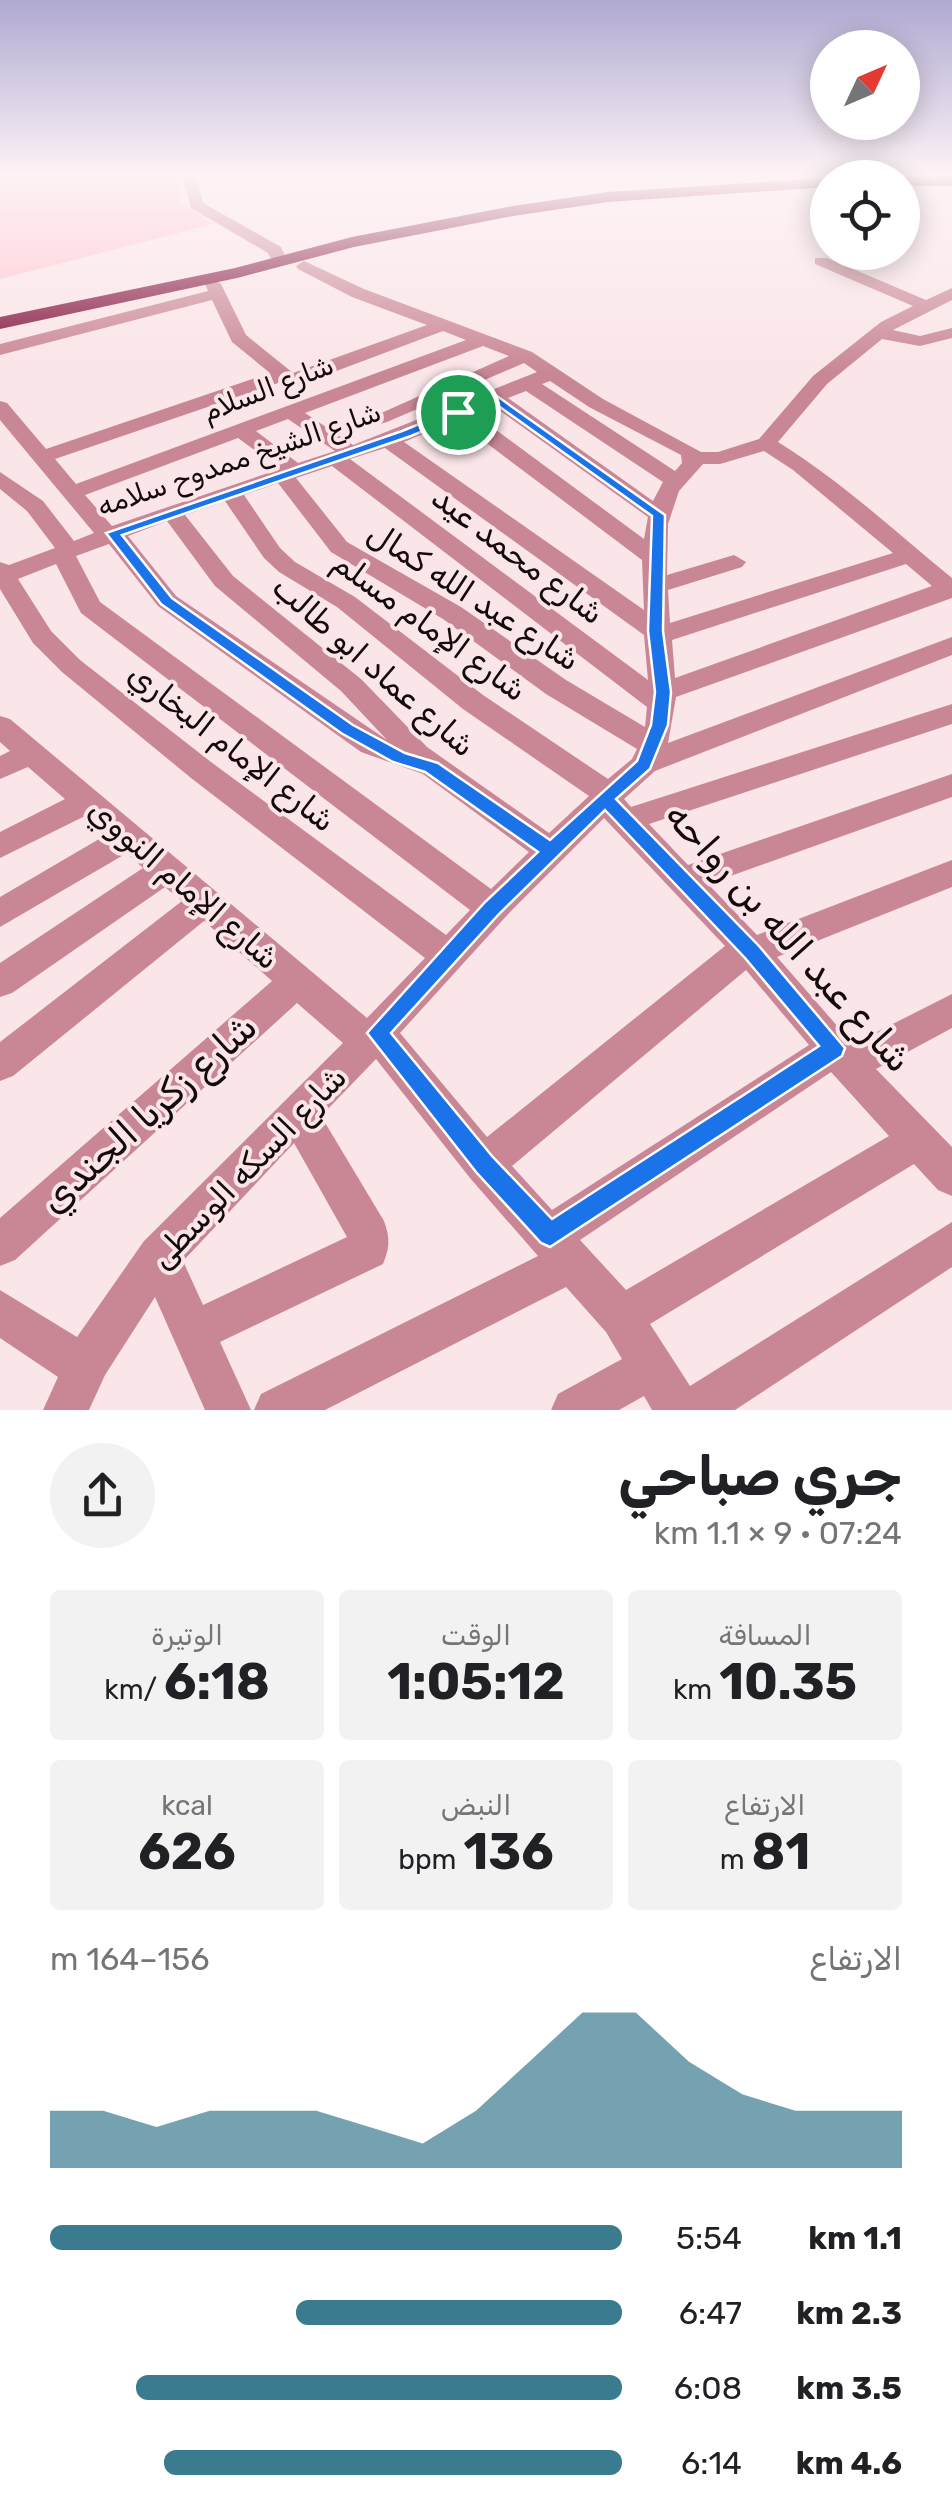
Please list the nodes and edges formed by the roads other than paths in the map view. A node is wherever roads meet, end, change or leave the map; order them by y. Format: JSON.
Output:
{"nodes":[{"id":1,"x":259,"y":241,"type":"edge"},
{"id":2,"x":395,"y":241,"type":"edge"},
{"id":3,"x":415,"y":241,"type":"edge"},
{"id":4,"x":345,"y":251,"type":"junction"},
{"id":5,"x":280,"y":262,"type":"junction"},
{"id":6,"x":304,"y":266,"type":"junction"},
{"id":7,"x":843,"y":270,"type":"edge"},
{"id":8,"x":215,"y":288,"type":"junction"},
{"id":9,"x":952,"y":293,"type":"edge"},
{"id":10,"x":150,"y":295,"type":"junction"},
{"id":11,"x":924,"y":304,"type":"junction"},
{"id":12,"x":443,"y":325,"type":"junction"},
{"id":13,"x":0,"y":327,"type":"edge"},
{"id":14,"x":879,"y":333,"type":"junction"},
{"id":15,"x":952,"y":333,"type":"edge"},
{"id":16,"x":486,"y":340,"type":"junction"},
{"id":17,"x":0,"y":350,"type":"edge"},
{"id":18,"x":525,"y":356,"type":"junction"},
{"id":19,"x":552,"y":373,"type":"junction"},
{"id":20,"x":287,"y":378,"type":"junction"},
{"id":21,"x":527,"y":384,"type":"junction"},
{"id":22,"x":338,"y":391,"type":"junction"},
{"id":23,"x":494,"y":397,"type":"junction"},
{"id":24,"x":317,"y":399,"type":"junction"},
{"id":25,"x":0,"y":407,"type":"edge"},
{"id":26,"x":288,"y":410,"type":"junction"},
{"id":27,"x":458,"y":412,"type":"junction"},
{"id":28,"x":8,"y":428,"type":"edge"},
{"id":29,"x":238,"y":429,"type":"junction"},
{"id":30,"x":392,"y":430,"type":"junction"},
{"id":31,"x":766,"y":444,"type":"junction"},
{"id":32,"x":344,"y":455,"type":"junction"},
{"id":33,"x":42,"y":457,"type":"junction"},
{"id":34,"x":684,"y":468,"type":"junction"},
{"id":35,"x":290,"y":473,"type":"junction"},
{"id":36,"x":0,"y":478,"type":"edge"},
{"id":37,"x":72,"y":492,"type":"junction"},
{"id":38,"x":231,"y":492,"type":"junction"},
{"id":39,"x":171,"y":512,"type":"junction"},
{"id":40,"x":659,"y":515,"type":"junction"},
{"id":41,"x":110,"y":534,"type":"junction"},
{"id":42,"x":66,"y":551,"type":"junction"},
{"id":43,"x":913,"y":554,"type":"junction"},
{"id":44,"x":734,"y":562,"type":"dead end"},
{"id":45,"x":655,"y":572,"type":"junction"},
{"id":46,"x":2,"y":574,"type":"edge"},
{"id":47,"x":951,"y":589,"type":"edge"},
{"id":48,"x":656,"y":634,"type":"junction"},
{"id":49,"x":952,"y":645,"type":"edge"},
{"id":50,"x":663,"y":698,"type":"junction"},
{"id":51,"x":952,"y":714,"type":"edge"},
{"id":52,"x":0,"y":726,"type":"edge"},
{"id":53,"x":31,"y":753,"type":"junction"},
{"id":54,"x":649,"y":755,"type":"junction"},
{"id":55,"x":432,"y":767,"type":"junction"},
{"id":56,"x":0,"y":768,"type":"edge"},
{"id":57,"x":952,"y":785,"type":"edge"},
{"id":58,"x":88,"y":801,"type":"junction"},
{"id":59,"x":613,"y":805,"type":"junction"},
{"id":60,"x":129,"y":836,"type":"junction"},
{"id":61,"x":0,"y":846,"type":"edge"},
{"id":62,"x":551,"y":851,"type":"junction"},
{"id":63,"x":166,"y":868,"type":"junction"},
{"id":64,"x":952,"y":872,"type":"edge"},
{"id":65,"x":683,"y":880,"type":"junction"},
{"id":66,"x":205,"y":902,"type":"junction"},
{"id":67,"x":492,"y":908,"type":"junction"},
{"id":68,"x":0,"y":914,"type":"edge"},
{"id":69,"x":750,"y":950,"type":"junction"},
{"id":70,"x":448,"y":956,"type":"junction"},
{"id":71,"x":297,"y":981,"type":"junction"},
{"id":72,"x":0,"y":982,"type":"edge"},
{"id":73,"x":952,"y":1010,"type":"edge"},
{"id":74,"x":373,"y":1038,"type":"junction"},
{"id":75,"x":841,"y":1057,"type":"junction"},
{"id":76,"x":0,"y":1064,"type":"edge"},
{"id":77,"x":298,"y":1114,"type":"junction"},
{"id":78,"x":917,"y":1142,"type":"junction"},
{"id":79,"x":484,"y":1164,"type":"junction"},
{"id":80,"x":952,"y":1176,"type":"edge"},
{"id":81,"x":952,"y":1244,"type":"edge"},
{"id":82,"x":0,"y":1246,"type":"edge"},
{"id":83,"x":561,"y":1248,"type":"junction"},
{"id":84,"x":158,"y":1256,"type":"junction"},
{"id":85,"x":0,"y":1312,"type":"edge"},
{"id":86,"x":621,"y":1317,"type":"junction"},
{"id":87,"x":193,"y":1332,"type":"junction"},
{"id":88,"x":82,"y":1368,"type":"junction"},
{"id":89,"x":652,"y":1368,"type":"junction"},
{"id":90,"x":66,"y":1410,"type":"edge"},
{"id":91,"x":228,"y":1410,"type":"edge"},
{"id":92,"x":277,"y":1410,"type":"edge"},
{"id":93,"x":574,"y":1410,"type":"edge"},
{"id":94,"x":678,"y":1410,"type":"edge"},
{"id":95,"x":694,"y":1410,"type":"edge"}],
"edges":[{"from":1,"to":5,"type":"street"},
{"from":2,"to":4,"type":"highway"},
{"from":3,"to":4,"type":"highway"},
{"from":4,"to":5,"type":"highway"},
{"from":4,"to":6,"type":"highway"},
{"from":5,"to":10,"type":"highway"},
{"from":6,"to":8,"type":"highway"},
{"from":6,"to":12,"type":"street"},
{"from":7,"to":11,"type":"street"},
{"from":8,"to":10,"type":"highway"},
{"from":8,"to":17,"type":"street"},
{"from":8,"to":20,"type":"street"},
{"from":9,"to":11,"type":"street"},
{"from":10,"to":13,"type":"highway"},
{"from":11,"to":14,"type":"street"},
{"from":12,"to":16,"type":"street"},
{"from":12,"to":20,"type":"street"},
{"from":14,"to":15,"type":"street"},
{"from":14,"to":31,"type":"street"},
{"from":16,"to":18,"type":"street"},
{"from":16,"to":22,"type":"street","name":"شارع السلام"},
{"from":18,"to":19,"type":"street"},
{"from":18,"to":30,"type":"street"},
{"from":19,"to":21,"type":"street","name":"شارع الشيخ ممدوح سلامه"},
{"from":19,"to":34,"type":"street"},
{"from":20,"to":24,"type":"street"},
{"from":20,"to":33,"type":"street"},
{"from":21,"to":23,"type":"street","name":"شارع الشيخ ممدوح سلامه"},
{"from":21,"to":34,"type":"street"},
{"from":22,"to":24,"type":"street","name":"شارع السلام"},
{"from":22,"to":30,"type":"street"},
{"from":23,"to":27,"type":"street","name":"شارع الشيخ ممدوح سلامه"},
{"from":23,"to":40,"type":"street"},
{"from":24,"to":26,"type":"street","name":"شارع السلام"},
{"from":25,"to":28,"type":"street"},
{"from":26,"to":29,"type":"street","name":"شارع السلام"},
{"from":26,"to":32,"type":"street","name":"شارع محمد عيد"},
{"from":27,"to":30,"type":"street","name":"شارع الشيخ ممدوح سلامه"},
{"from":27,"to":45,"type":"street"},
{"from":28,"to":33,"type":"street"},
{"from":29,"to":35,"type":"street","name":"شارع عبد الله كمال"},
{"from":29,"to":37,"type":"street","name":"شارع السلام"},
{"from":30,"to":32,"type":"street","name":"شارع الشيخ ممدوح سلامه"},
{"from":30,"to":48,"type":"street"},
{"from":31,"to":34,"type":"street"},
{"from":31,"to":43,"type":"street"},
{"from":32,"to":35,"type":"street","name":"شارع الشيخ ممدوح سلامه"},
{"from":32,"to":50,"type":"street","name":"شارع محمد عيد"},
{"from":33,"to":37,"type":"street"},
{"from":34,"to":40,"type":"street"},
{"from":35,"to":38,"type":"street","name":"شارع الشيخ ممدوح سلامه"},
{"from":35,"to":54,"type":"street","name":"شارع عبد الله كمال"},
{"from":36,"to":42,"type":"street"},
{"from":37,"to":41,"type":"street"},
{"from":38,"to":39,"type":"street","name":"شارع الشيخ ممدوح سلامه"},
{"from":38,"to":59,"type":"street","name":"شارع الإمام مسلم"},
{"from":39,"to":41,"type":"street","name":"شارع الشيخ ممدوح سلامه"},
{"from":39,"to":55,"type":"street","name":"شارع عماد ابو طالب"},
{"from":40,"to":45,"type":"street"},
{"from":41,"to":42,"type":"street","name":"شارع الشيخ ممدوح سلامه"},
{"from":41,"to":55,"type":"street"},
{"from":42,"to":46,"type":"street","name":"شارع الشيخ ممدوح سلامه"},
{"from":42,"to":67,"type":"street"},
{"from":43,"to":47,"type":"street"},
{"from":43,"to":48,"type":"street"},
{"from":44,"to":45,"type":"street"},
{"from":45,"to":48,"type":"street"},
{"from":46,"to":70,"type":"street","name":"شارع الإمام البخاري"},
{"from":47,"to":50,"type":"street"},
{"from":48,"to":50,"type":"street"},
{"from":49,"to":54,"type":"street"},
{"from":50,"to":54,"type":"street"},
{"from":51,"to":59,"type":"street"},
{"from":52,"to":53,"type":"street","name":"شارع الإمام النووي"},
{"from":53,"to":56,"type":"street"},
{"from":53,"to":58,"type":"street","name":"شارع الإمام النووي"},
{"from":54,"to":59,"type":"street","name":"شارع السكه الوسطى"},
{"from":55,"to":62,"type":"street","name":"شارع عماد ابو طالب"},
{"from":57,"to":65,"type":"street"},
{"from":58,"to":60,"type":"street","name":"شارع الإمام النووي"},
{"from":58,"to":61,"type":"street"},
{"from":59,"to":62,"type":"street","name":"شارع السكه الوسطى"},
{"from":59,"to":65,"type":"street","name":"شارع عبد الله بن رواحه"},
{"from":60,"to":63,"type":"street","name":"شارع الإمام النووي"},
{"from":60,"to":68,"type":"street"},
{"from":62,"to":67,"type":"street","name":"شارع السكه الوسطى"},
{"from":63,"to":66,"type":"street","name":"شارع الإمام النووي"},
{"from":63,"to":72,"type":"street"},
{"from":64,"to":69,"type":"street"},
{"from":65,"to":69,"type":"street","name":"شارع عبد الله بن رواحه"},
{"from":66,"to":71,"type":"street","name":"شارع الإمام النووي"},
{"from":66,"to":76,"type":"street"},
{"from":67,"to":70,"type":"street","name":"شارع السكه الوسطى"},
{"from":69,"to":75,"type":"street","name":"شارع عبد الله بن رواحه"},
{"from":69,"to":79,"type":"street"},
{"from":70,"to":74,"type":"street","name":"شارع السكه الوسطى"},
{"from":71,"to":74,"type":"street","name":"شارع الإمام النووي"},
{"from":71,"to":82,"type":"street","name":"شارع زكريا الجندي"},
{"from":73,"to":75,"type":"street"},
{"from":74,"to":77,"type":"street","name":"شارع السكه الوسطى"},
{"from":74,"to":79,"type":"street","name":"شارع الإمام النووي"},
{"from":75,"to":78,"type":"street","name":"شارع عبد الله بن رواحه"},
{"from":75,"to":83,"type":"street"},
{"from":77,"to":84,"type":"street","name":"شارع السكه الوسطى"},
{"from":77,"to":87,"type":"street"},
{"from":78,"to":80,"type":"street","name":"شارع عبد الله بن رواحه"},
{"from":78,"to":86,"type":"street"},
{"from":79,"to":83,"type":"street","name":"شارع الإمام النووي"},
{"from":81,"to":95,"type":"street"},
{"from":83,"to":86,"type":"street","name":"شارع الإمام النووي"},
{"from":83,"to":92,"type":"street"},
{"from":84,"to":87,"type":"street"},
{"from":84,"to":88,"type":"street","name":"شارع السكه الوسطى"},
{"from":85,"to":88,"type":"street"},
{"from":86,"to":89,"type":"street","name":"شارع الإمام النووي"},
{"from":87,"to":91,"type":"street"},
{"from":88,"to":90,"type":"street","name":"شارع السكه الوسطى"},
{"from":89,"to":93,"type":"street"},
{"from":89,"to":94,"type":"street","name":"شارع الإمام النووي"}]}
